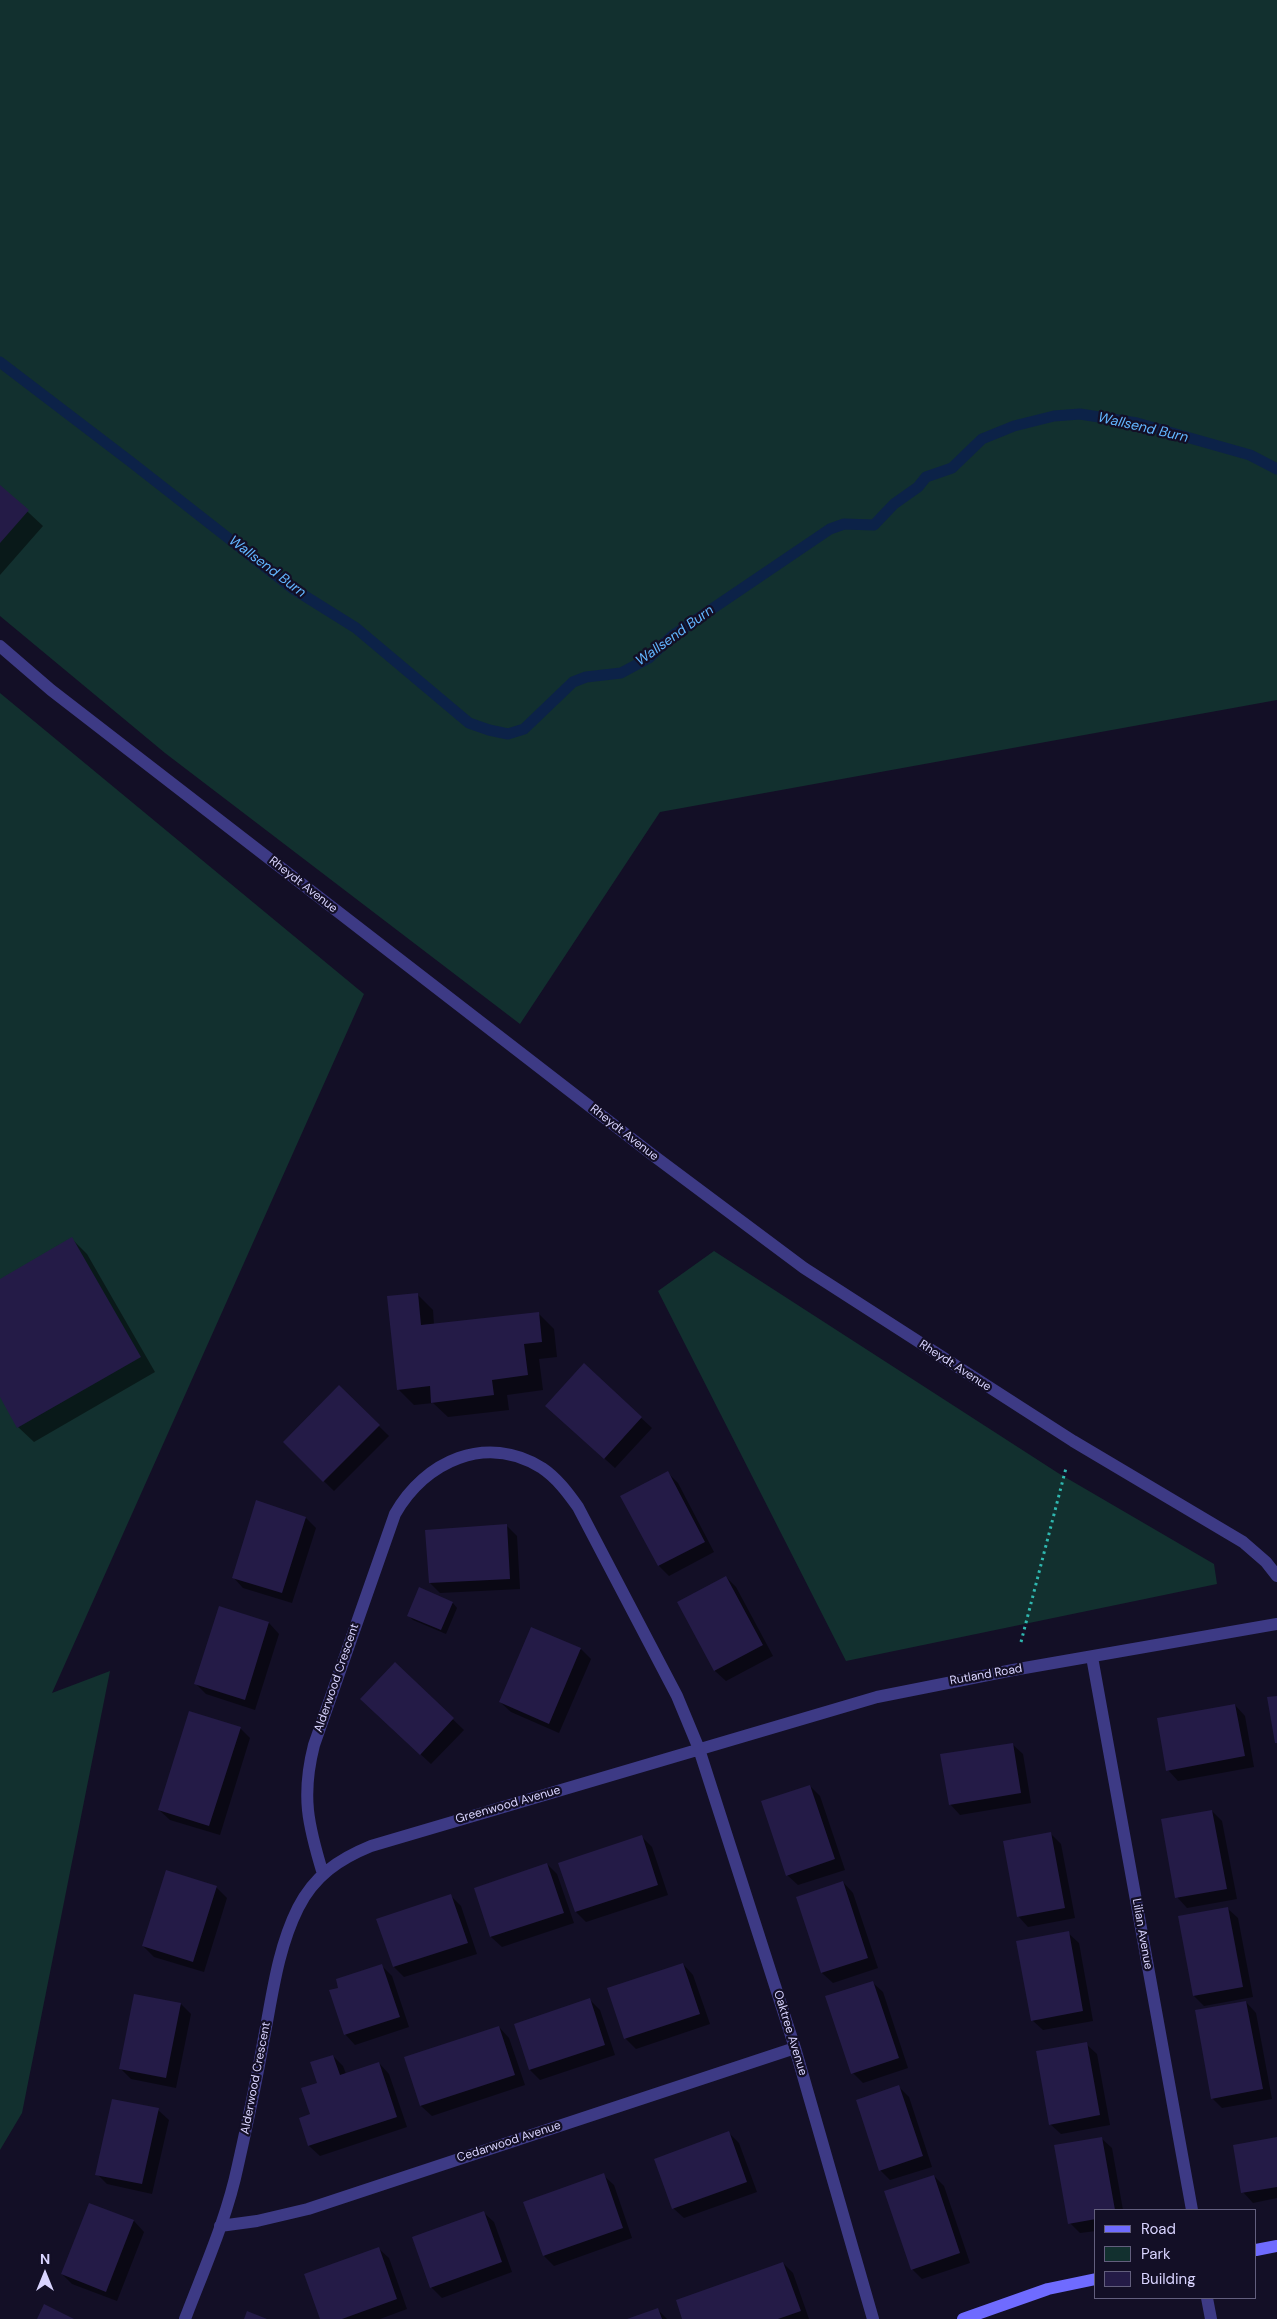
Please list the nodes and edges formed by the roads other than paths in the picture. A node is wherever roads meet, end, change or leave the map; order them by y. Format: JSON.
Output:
{"nodes":[{"id":1,"x":0,"y":646,"type":"edge"},
{"id":2,"x":1277,"y":1576,"type":"edge"},
{"id":3,"x":1277,"y":1624,"type":"edge"},
{"id":4,"x":1092,"y":1657,"type":"junction"},
{"id":5,"x":699,"y":1749,"type":"junction"},
{"id":6,"x":323,"y":1874,"type":"junction"},
{"id":7,"x":795,"y":2048,"type":"junction"},
{"id":8,"x":1192,"y":2209,"type":"edge"},
{"id":9,"x":220,"y":2226,"type":"junction"},
{"id":10,"x":1277,"y":2246,"type":"edge"},
{"id":11,"x":1257,"y":2250,"type":"edge"},
{"id":12,"x":1094,"y":2279,"type":"edge"},
{"id":13,"x":1208,"y":2299,"type":"edge"},
{"id":14,"x":185,"y":2319,"type":"edge"},
{"id":15,"x":873,"y":2319,"type":"edge"},
{"id":16,"x":963,"y":2319,"type":"edge"},
{"id":17,"x":1211,"y":2319,"type":"edge"}],
"edges":[{"from":1,"to":2,"type":"street","name":"Rheydt Avenue"},
{"from":3,"to":4,"type":"street","name":"Rutland Road"},
{"from":4,"to":5,"type":"street","name":"Rutland Road"},
{"from":4,"to":8,"type":"street","name":"Lilian Avenue"},
{"from":5,"to":6,"type":"street","name":"Greenwood Avenue"},
{"from":5,"to":6,"type":"street","name":"Alderwood Crescent"},
{"from":5,"to":7,"type":"street","name":"Oaktree Avenue"},
{"from":6,"to":9,"type":"street","name":"Alderwood Crescent"},
{"from":7,"to":9,"type":"street","name":"Cedarwood Avenue"},
{"from":7,"to":15,"type":"street","name":"Oaktree Avenue"},
{"from":9,"to":14,"type":"street","name":"Alderwood Crescent"},
{"from":10,"to":11,"type":"street"},
{"from":12,"to":16,"type":"street"},
{"from":13,"to":17,"type":"street"}]}
